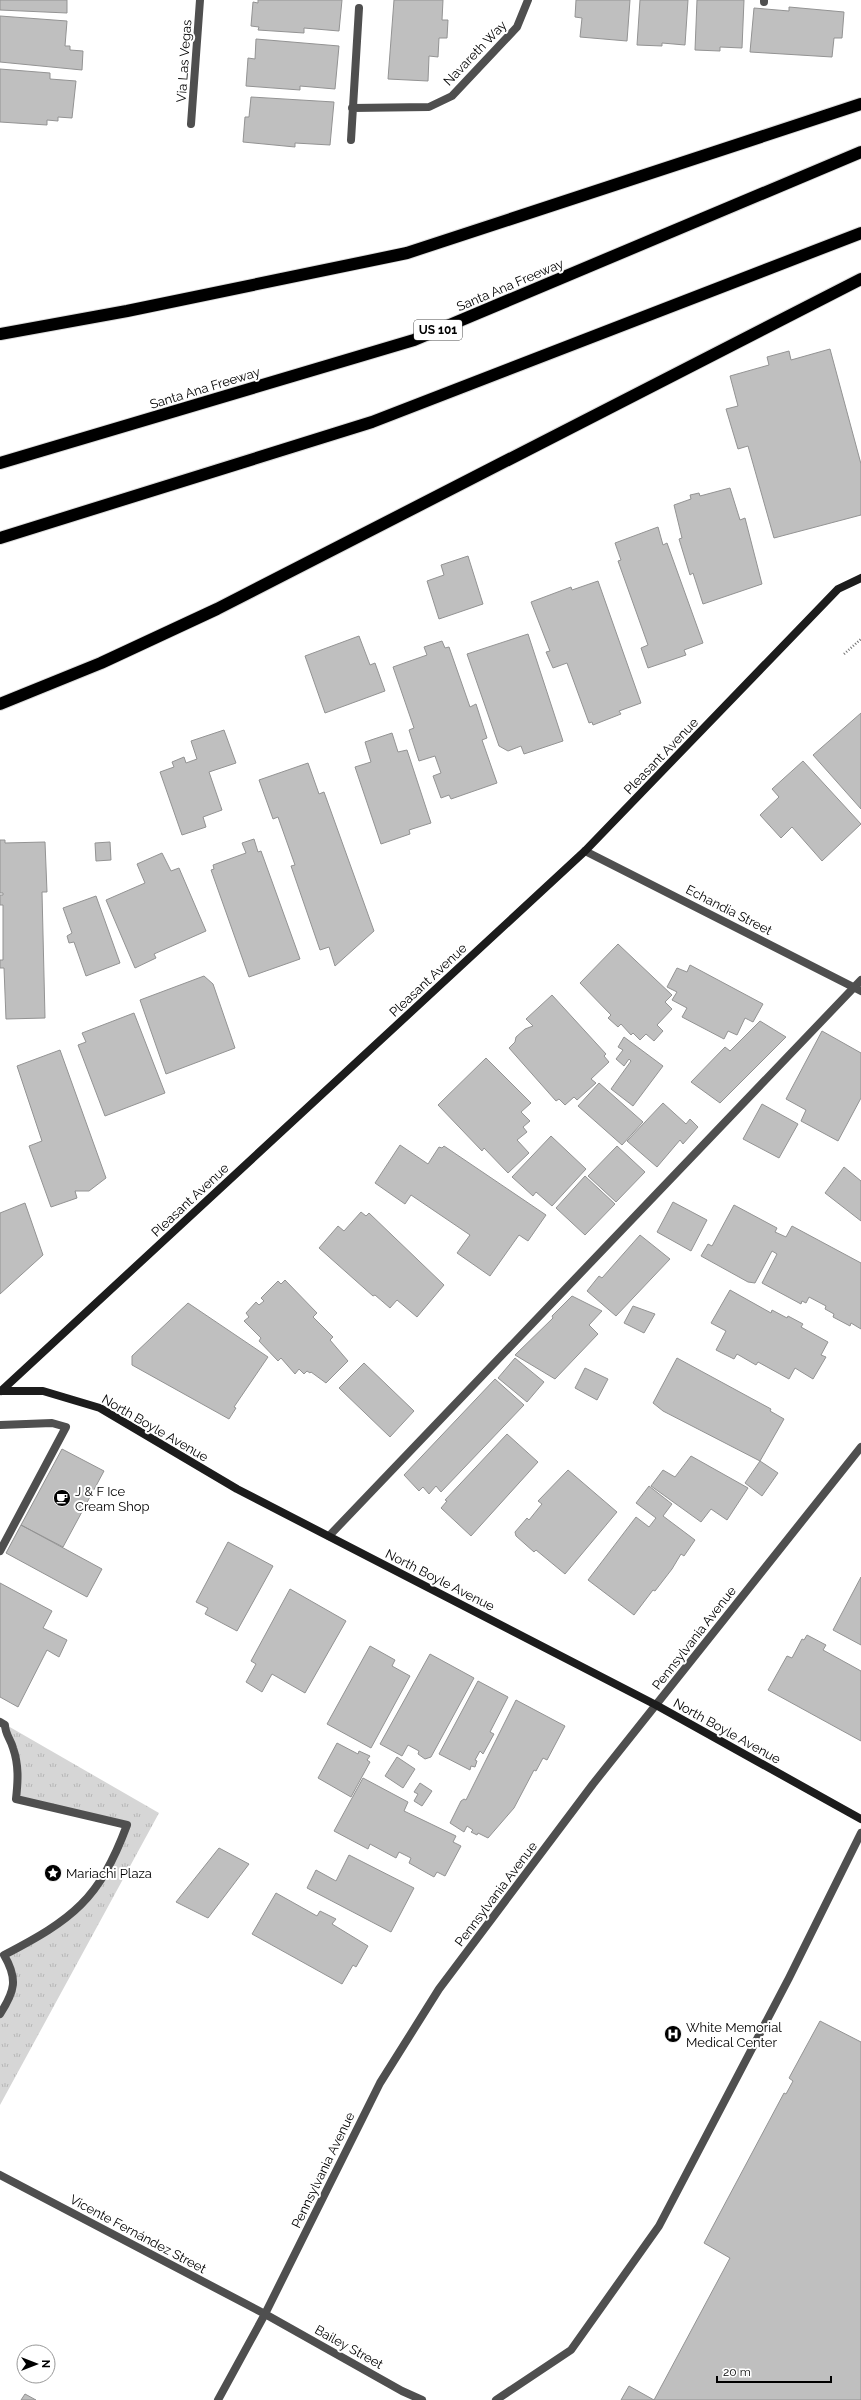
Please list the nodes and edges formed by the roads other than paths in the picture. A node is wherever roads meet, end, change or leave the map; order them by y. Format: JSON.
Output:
{"nodes":[{"id":1,"x":200,"y":0,"type":"edge"},
{"id":2,"x":528,"y":0,"type":"edge"},
{"id":3,"x":359,"y":8,"type":"dead end"},
{"id":4,"x":861,"y":104,"type":"edge"},
{"id":5,"x":352,"y":108,"type":"junction"},
{"id":6,"x":191,"y":124,"type":"dead end"},
{"id":7,"x":351,"y":140,"type":"dead end"},
{"id":8,"x":861,"y":152,"type":"edge"},
{"id":9,"x":861,"y":232,"type":"edge"},
{"id":10,"x":861,"y":279,"type":"edge"},
{"id":11,"x":0,"y":334,"type":"edge"},
{"id":12,"x":0,"y":464,"type":"edge"},
{"id":13,"x":0,"y":538,"type":"edge"},
{"id":14,"x":861,"y":578,"type":"edge"},
{"id":15,"x":0,"y":704,"type":"edge"},
{"id":16,"x":585,"y":851,"type":"junction"},
{"id":17,"x":861,"y":980,"type":"edge"},
{"id":18,"x":857,"y":989,"type":"edge"},
{"id":19,"x":1,"y":1391,"type":"edge"},
{"id":20,"x":0,"y":1425,"type":"edge"},
{"id":21,"x":861,"y":1447,"type":"edge"},
{"id":22,"x":329,"y":1536,"type":"junction"},
{"id":23,"x":0,"y":1550,"type":"edge"},
{"id":24,"x":656,"y":1705,"type":"junction"},
{"id":25,"x":0,"y":1722,"type":"edge"},
{"id":26,"x":861,"y":1819,"type":"edge"},
{"id":27,"x":861,"y":1832,"type":"edge"},
{"id":28,"x":0,"y":2014,"type":"edge"},
{"id":29,"x":0,"y":2175,"type":"edge"},
{"id":30,"x":265,"y":2314,"type":"junction"},
{"id":31,"x":218,"y":2400,"type":"edge"},
{"id":32,"x":422,"y":2400,"type":"edge"},
{"id":33,"x":496,"y":2400,"type":"edge"}],
"edges":[{"from":1,"to":6,"type":"street","name":"Via Las Vegas"},
{"from":2,"to":5,"type":"street","name":"Navareth Way"},
{"from":3,"to":5,"type":"street"},
{"from":4,"to":11,"type":"highway"},
{"from":5,"to":7,"type":"street"},
{"from":8,"to":12,"type":"highway","name":"Santa Ana Freeway","number":"US 101"},
{"from":9,"to":13,"type":"highway"},
{"from":10,"to":15,"type":"highway"},
{"from":14,"to":16,"type":"main road","name":"Pleasant Avenue"},
{"from":16,"to":18,"type":"street","name":"Echandia Street"},
{"from":16,"to":19,"type":"main road","name":"Pleasant Avenue"},
{"from":17,"to":18,"type":"street"},
{"from":18,"to":22,"type":"street"},
{"from":19,"to":22,"type":"main road","name":"North Boyle Avenue"},
{"from":20,"to":23,"type":"street"},
{"from":21,"to":24,"type":"street","name":"Pennsylvania Avenue"},
{"from":22,"to":24,"type":"main road","name":"North Boyle Avenue"},
{"from":24,"to":26,"type":"main road","name":"North Boyle Avenue"},
{"from":24,"to":30,"type":"street","name":"Pennsylvania Avenue"},
{"from":25,"to":28,"type":"street"},
{"from":27,"to":33,"type":"street"},
{"from":29,"to":30,"type":"street","name":"Vicente Fernández Street"},
{"from":30,"to":31,"type":"street","name":"Pennsylvania Avenue"},
{"from":30,"to":32,"type":"street","name":"Bailey Street"}]}
